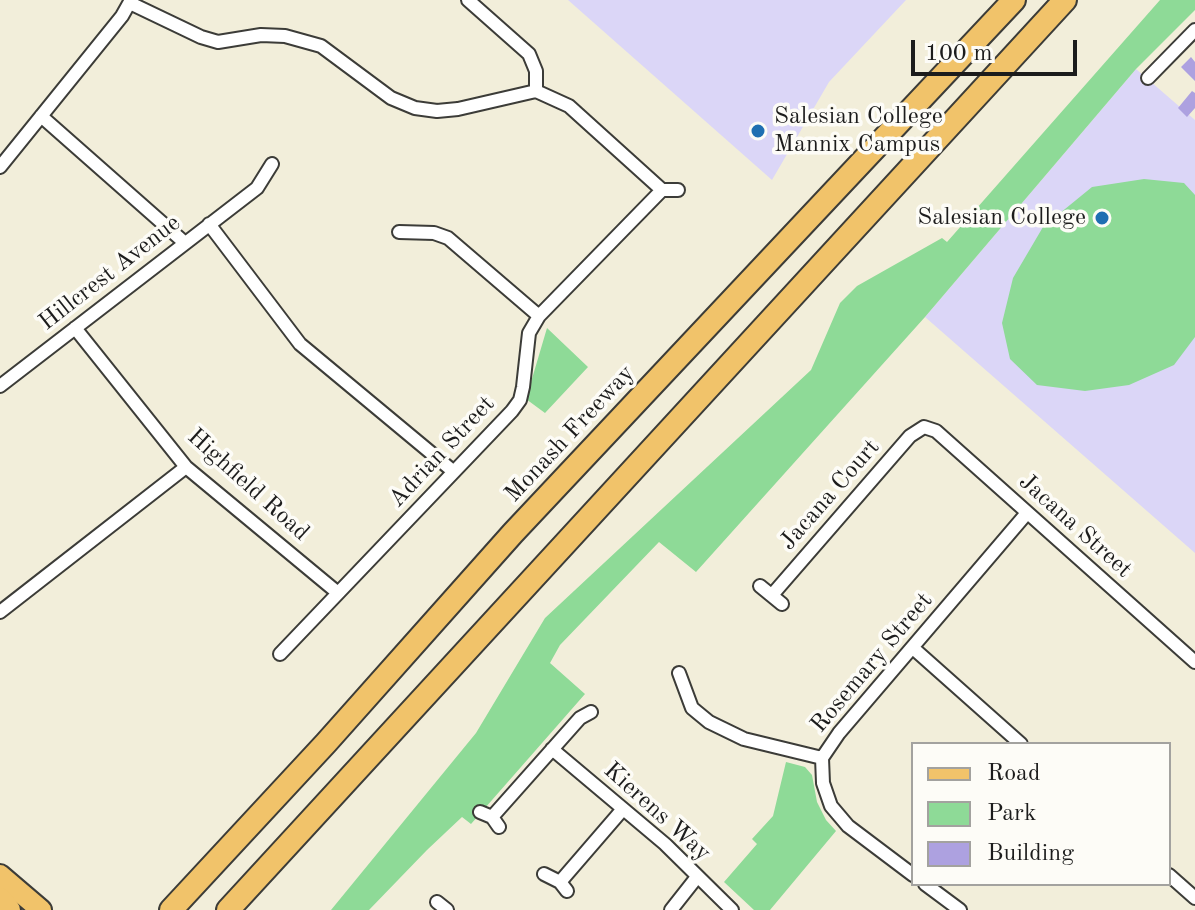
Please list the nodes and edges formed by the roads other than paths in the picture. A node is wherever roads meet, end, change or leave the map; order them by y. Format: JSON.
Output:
{"nodes":[{"id":1,"x":468,"y":0,"type":"edge"},
{"id":2,"x":1014,"y":0,"type":"edge"},
{"id":3,"x":1065,"y":0,"type":"edge"},
{"id":4,"x":130,"y":2,"type":"edge"},
{"id":5,"x":1195,"y":30,"type":"edge"},
{"id":6,"x":1148,"y":78,"type":"dead end"},
{"id":7,"x":536,"y":91,"type":"junction"},
{"id":8,"x":41,"y":116,"type":"junction"},
{"id":9,"x":272,"y":164,"type":"dead end"},
{"id":10,"x":0,"y":167,"type":"edge"},
{"id":11,"x":662,"y":190,"type":"junction"},
{"id":12,"x":678,"y":190,"type":"dead end"},
{"id":13,"x":209,"y":224,"type":"junction"},
{"id":14,"x":399,"y":232,"type":"dead end"},
{"id":15,"x":185,"y":243,"type":"junction"},
{"id":16,"x":539,"y":316,"type":"junction"},
{"id":17,"x":75,"y":328,"type":"junction"},
{"id":18,"x":0,"y":386,"type":"edge"},
{"id":19,"x":924,"y":427,"type":"joint"},
{"id":20,"x":186,"y":467,"type":"junction"},
{"id":21,"x":454,"y":472,"type":"junction"},
{"id":22,"x":1027,"y":513,"type":"junction"},
{"id":23,"x":760,"y":586,"type":"dead end"},
{"id":24,"x":338,"y":593,"type":"junction"},
{"id":25,"x":772,"y":595,"type":"junction"},
{"id":26,"x":782,"y":604,"type":"dead end"},
{"id":27,"x":0,"y":612,"type":"edge"},
{"id":28,"x":913,"y":648,"type":"junction"},
{"id":29,"x":280,"y":654,"type":"dead end"},
{"id":30,"x":1195,"y":662,"type":"edge"},
{"id":31,"x":679,"y":673,"type":"dead end"},
{"id":32,"x":591,"y":712,"type":"dead end"},
{"id":33,"x":1019,"y":742,"type":"edge"},
{"id":34,"x":552,"y":749,"type":"junction"},
{"id":35,"x":822,"y":758,"type":"junction"},
{"id":36,"x":623,"y":809,"type":"junction"},
{"id":37,"x":490,"y":819,"type":"dead end"},
{"id":38,"x":911,"y":873,"type":"edge"},
{"id":39,"x":544,"y":874,"type":"dead end"},
{"id":40,"x":0,"y":875,"type":"edge"},
{"id":41,"x":697,"y":877,"type":"junction"},
{"id":42,"x":1171,"y":877,"type":"edge"},
{"id":43,"x":928,"y":886,"type":"edge"},
{"id":44,"x":0,"y":898,"type":"edge"},
{"id":45,"x":1195,"y":898,"type":"edge"},
{"id":46,"x":12,"y":910,"type":"edge"},
{"id":47,"x":41,"y":910,"type":"edge"},
{"id":48,"x":171,"y":910,"type":"edge"},
{"id":49,"x":228,"y":910,"type":"edge"},
{"id":50,"x":671,"y":910,"type":"edge"},
{"id":51,"x":732,"y":910,"type":"edge"},
{"id":52,"x":960,"y":910,"type":"edge"}],
"edges":[{"from":1,"to":7,"type":"street"},
{"from":2,"to":48,"type":"highway","name":"Monash Freeway"},
{"from":3,"to":49,"type":"highway"},
{"from":4,"to":7,"type":"street"},
{"from":4,"to":8,"type":"street"},
{"from":5,"to":6,"type":"street"},
{"from":7,"to":11,"type":"street"},
{"from":8,"to":10,"type":"street"},
{"from":8,"to":15,"type":"street"},
{"from":9,"to":13,"type":"street","name":"Hillcrest Avenue"},
{"from":11,"to":12,"type":"street"},
{"from":11,"to":16,"type":"street","name":"Adrian Street"},
{"from":13,"to":15,"type":"street","name":"Hillcrest Avenue"},
{"from":13,"to":21,"type":"street"},
{"from":14,"to":16,"type":"street"},
{"from":15,"to":17,"type":"street","name":"Hillcrest Avenue"},
{"from":16,"to":21,"type":"street","name":"Adrian Street"},
{"from":17,"to":18,"type":"street","name":"Hillcrest Avenue"},
{"from":17,"to":20,"type":"street","name":"Highfield Road"},
{"from":19,"to":22,"type":"street","name":"Jacana Street"},
{"from":19,"to":25,"type":"street","name":"Jacana Court"},
{"from":20,"to":24,"type":"street","name":"Highfield Road"},
{"from":20,"to":27,"type":"street"},
{"from":21,"to":24,"type":"street","name":"Adrian Street"},
{"from":22,"to":28,"type":"street","name":"Rosemary Street"},
{"from":22,"to":30,"type":"street","name":"Jacana Street"},
{"from":23,"to":25,"type":"street"},
{"from":24,"to":29,"type":"street","name":"Adrian Street"},
{"from":25,"to":26,"type":"street"},
{"from":28,"to":33,"type":"street"},
{"from":28,"to":35,"type":"street","name":"Rosemary Street"},
{"from":31,"to":35,"type":"street"},
{"from":32,"to":34,"type":"street"},
{"from":34,"to":36,"type":"street","name":"Kierens Way"},
{"from":34,"to":37,"type":"street"},
{"from":35,"to":38,"type":"street","name":"Rosemary Street"},
{"from":36,"to":39,"type":"street"},
{"from":36,"to":41,"type":"street","name":"Kierens Way"},
{"from":40,"to":47,"type":"main road"},
{"from":41,"to":50,"type":"street"},
{"from":41,"to":51,"type":"street","name":"Kierens Way"},
{"from":42,"to":45,"type":"street"},
{"from":43,"to":52,"type":"street"},
{"from":44,"to":46,"type":"highway"}]}
